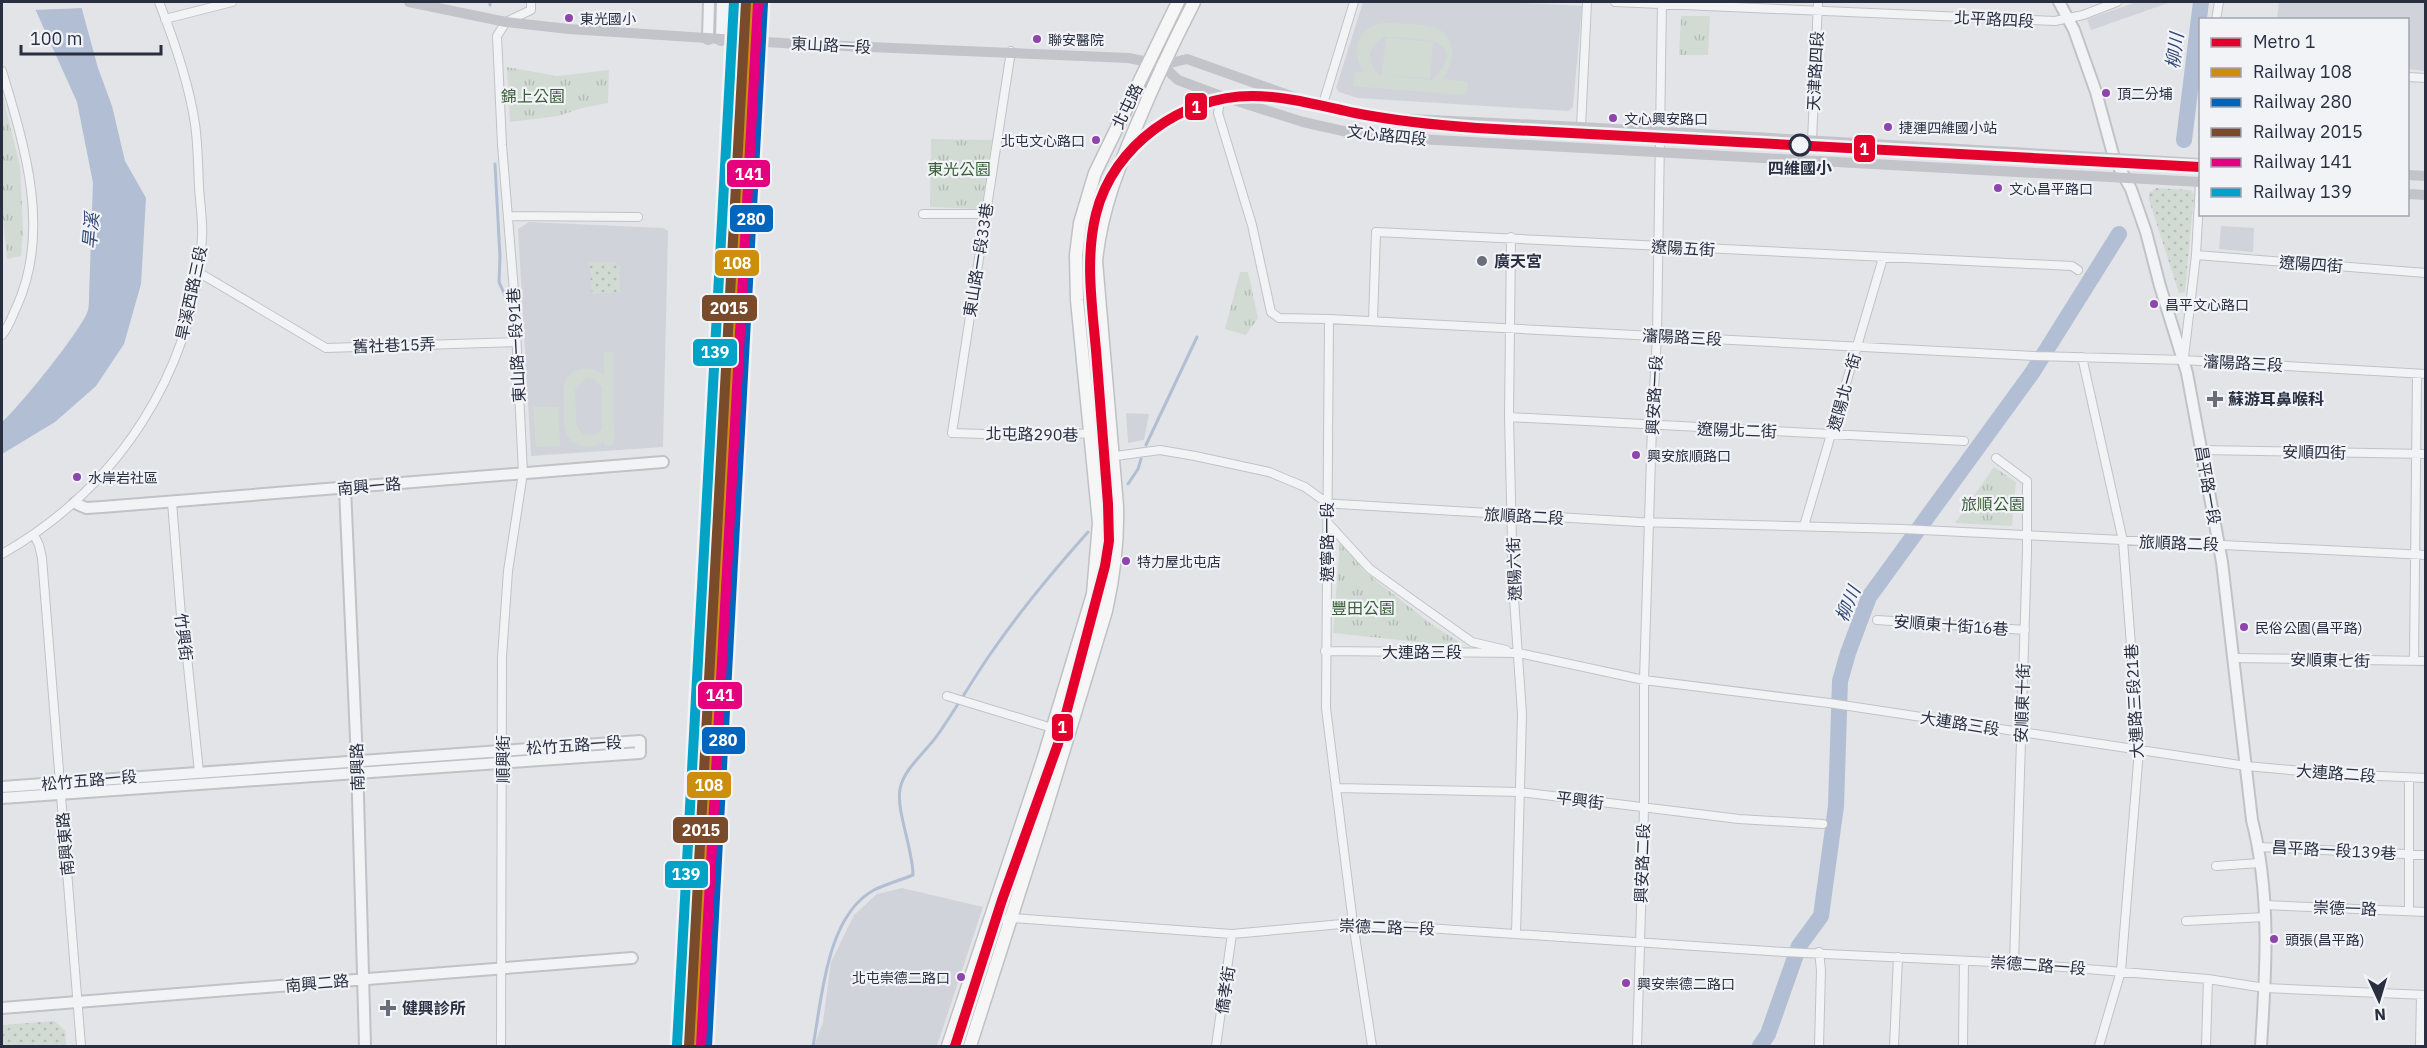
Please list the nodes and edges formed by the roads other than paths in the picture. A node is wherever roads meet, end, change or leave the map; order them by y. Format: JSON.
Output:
{"nodes":[{"id":1,"x":159,"y":2,"type":"edge"},
{"id":2,"x":232,"y":2,"type":"edge"},
{"id":3,"x":409,"y":2,"type":"edge"},
{"id":4,"x":531,"y":2,"type":"edge"},
{"id":5,"x":709,"y":2,"type":"edge"},
{"id":6,"x":722,"y":2,"type":"edge"},
{"id":7,"x":1178,"y":2,"type":"edge"},
{"id":8,"x":1194,"y":2,"type":"edge"},
{"id":9,"x":1354,"y":2,"type":"edge"},
{"id":10,"x":1587,"y":2,"type":"edge"},
{"id":11,"x":1615,"y":2,"type":"edge"},
{"id":12,"x":1818,"y":2,"type":"edge"},
{"id":13,"x":2059,"y":2,"type":"edge"},
{"id":14,"x":2117,"y":2,"type":"edge"},
{"id":15,"x":2219,"y":2,"type":"edge"},
{"id":16,"x":1662,"y":3,"type":"edge"},
{"id":17,"x":1818,"y":11,"type":"junction"},
{"id":18,"x":2069,"y":17,"type":"junction"},
{"id":19,"x":2216,"y":18,"type":"edge"},
{"id":20,"x":165,"y":19,"type":"junction"},
{"id":21,"x":506,"y":22,"type":"junction"},
{"id":22,"x":708,"y":38,"type":"junction"},
{"id":23,"x":721,"y":39,"type":"junction"},
{"id":24,"x":1011,"y":51,"type":"junction"},
{"id":25,"x":1148,"y":61,"type":"junction"},
{"id":26,"x":1162,"y":65,"type":"junction"},
{"id":27,"x":2,"y":71,"type":"edge"},
{"id":28,"x":2409,"y":77,"type":"edge"},
{"id":29,"x":2426,"y":78,"type":"edge"},
{"id":30,"x":1221,"y":96,"type":"junction"},
{"id":31,"x":1322,"y":107,"type":"junction"},
{"id":32,"x":1581,"y":127,"type":"junction"},
{"id":33,"x":1660,"y":132,"type":"junction"},
{"id":34,"x":1812,"y":141,"type":"junction"},
{"id":35,"x":1658,"y":151,"type":"junction"},
{"id":36,"x":2114,"y":158,"type":"junction"},
{"id":37,"x":2199,"y":163,"type":"edge"},
{"id":38,"x":2409,"y":175,"type":"edge"},
{"id":39,"x":2426,"y":176,"type":"edge"},
{"id":40,"x":2126,"y":177,"type":"junction"},
{"id":41,"x":2199,"y":182,"type":"edge"},
{"id":42,"x":2409,"y":194,"type":"edge"},
{"id":43,"x":2426,"y":195,"type":"edge"},
{"id":44,"x":2199,"y":200,"type":"edge"},
{"id":45,"x":924,"y":214,"type":"dead end"},
{"id":46,"x":985,"y":214,"type":"junction"},
{"id":47,"x":508,"y":216,"type":"junction"},
{"id":48,"x":638,"y":217,"type":"dead end"},
{"id":49,"x":1511,"y":237,"type":"junction"},
{"id":50,"x":1657,"y":247,"type":"junction"},
{"id":51,"x":2196,"y":255,"type":"junction"},
{"id":52,"x":1884,"y":258,"type":"junction"},
{"id":53,"x":2078,"y":270,"type":"dead end"},
{"id":54,"x":198,"y":272,"type":"junction"},
{"id":55,"x":2426,"y":273,"type":"edge"},
{"id":56,"x":1329,"y":319,"type":"junction"},
{"id":57,"x":1372,"y":320,"type":"junction"},
{"id":58,"x":1511,"y":329,"type":"junction"},
{"id":59,"x":2,"y":335,"type":"edge"},
{"id":60,"x":1657,"y":336,"type":"junction"},
{"id":61,"x":516,"y":342,"type":"junction"},
{"id":62,"x":1857,"y":345,"type":"junction"},
{"id":63,"x":2082,"y":357,"type":"junction"},
{"id":64,"x":2184,"y":360,"type":"junction"},
{"id":65,"x":2421,"y":374,"type":"edge"},
{"id":66,"x":1509,"y":417,"type":"junction"},
{"id":67,"x":1652,"y":426,"type":"junction"},
{"id":68,"x":952,"y":433,"type":"joint"},
{"id":69,"x":1112,"y":433,"type":"junction"},
{"id":70,"x":1832,"y":433,"type":"junction"},
{"id":71,"x":1091,"y":435,"type":"junction"},
{"id":72,"x":1964,"y":441,"type":"dead end"},
{"id":73,"x":2202,"y":450,"type":"junction"},
{"id":74,"x":2416,"y":454,"type":"junction"},
{"id":75,"x":2426,"y":454,"type":"edge"},
{"id":76,"x":1113,"y":457,"type":"junction"},
{"id":77,"x":1094,"y":459,"type":"junction"},
{"id":78,"x":1996,"y":459,"type":"dead end"},
{"id":79,"x":663,"y":462,"type":"dead end"},
{"id":80,"x":523,"y":473,"type":"junction"},
{"id":81,"x":345,"y":488,"type":"junction"},
{"id":82,"x":172,"y":502,"type":"junction"},
{"id":83,"x":75,"y":503,"type":"junction"},
{"id":84,"x":1327,"y":503,"type":"junction"},
{"id":85,"x":1512,"y":516,"type":"junction"},
{"id":86,"x":1649,"y":522,"type":"junction"},
{"id":87,"x":1328,"y":523,"type":"junction"},
{"id":88,"x":1804,"y":526,"type":"junction"},
{"id":89,"x":34,"y":535,"type":"junction"},
{"id":90,"x":2026,"y":537,"type":"junction"},
{"id":91,"x":2123,"y":541,"type":"junction"},
{"id":92,"x":2219,"y":544,"type":"junction"},
{"id":93,"x":2,"y":554,"type":"edge"},
{"id":94,"x":2414,"y":554,"type":"junction"},
{"id":95,"x":2426,"y":555,"type":"edge"},
{"id":96,"x":1877,"y":620,"type":"dead end"},
{"id":97,"x":2025,"y":630,"type":"junction"},
{"id":98,"x":1325,"y":651,"type":"junction"},
{"id":99,"x":1520,"y":653,"type":"junction"},
{"id":100,"x":2234,"y":658,"type":"junction"},
{"id":101,"x":2414,"y":661,"type":"junction"},
{"id":102,"x":2426,"y":661,"type":"edge"},
{"id":103,"x":1644,"y":680,"type":"junction"},
{"id":104,"x":950,"y":697,"type":"dead end"},
{"id":105,"x":1052,"y":728,"type":"junction"},
{"id":106,"x":2021,"y":732,"type":"junction"},
{"id":107,"x":2139,"y":750,"type":"junction"},
{"id":108,"x":503,"y":756,"type":"junction"},
{"id":109,"x":357,"y":761,"type":"junction"},
{"id":110,"x":2246,"y":766,"type":"junction"},
{"id":111,"x":199,"y":772,"type":"junction"},
{"id":112,"x":357,"y":773,"type":"junction"},
{"id":113,"x":2409,"y":778,"type":"junction"},
{"id":114,"x":2426,"y":778,"type":"edge"},
{"id":115,"x":60,"y":783,"type":"junction"},
{"id":116,"x":2,"y":787,"type":"edge"},
{"id":117,"x":1337,"y":788,"type":"junction"},
{"id":118,"x":1520,"y":792,"type":"junction"},
{"id":119,"x":62,"y":794,"type":"junction"},
{"id":120,"x":2,"y":798,"type":"edge"},
{"id":121,"x":1644,"y":808,"type":"junction"},
{"id":122,"x":1823,"y":824,"type":"dead end"},
{"id":123,"x":2259,"y":847,"type":"junction"},
{"id":124,"x":2408,"y":854,"type":"junction"},
{"id":125,"x":2426,"y":855,"type":"edge"},
{"id":126,"x":2260,"y":863,"type":"junction"},
{"id":127,"x":2216,"y":866,"type":"dead end"},
{"id":128,"x":2265,"y":905,"type":"junction"},
{"id":129,"x":2409,"y":911,"type":"junction"},
{"id":130,"x":2426,"y":912,"type":"edge"},
{"id":131,"x":2266,"y":917,"type":"junction"},
{"id":132,"x":1012,"y":918,"type":"junction"},
{"id":133,"x":990,"y":920,"type":"junction"},
{"id":134,"x":2186,"y":921,"type":"dead end"},
{"id":135,"x":1353,"y":923,"type":"junction"},
{"id":136,"x":1232,"y":934,"type":"junction"},
{"id":137,"x":1516,"y":934,"type":"junction"},
{"id":138,"x":1639,"y":942,"type":"junction"},
{"id":139,"x":1815,"y":952,"type":"junction"},
{"id":140,"x":1898,"y":957,"type":"junction"},
{"id":141,"x":632,"y":958,"type":"dead end"},
{"id":142,"x":1964,"y":961,"type":"junction"},
{"id":143,"x":2014,"y":963,"type":"junction"},
{"id":144,"x":501,"y":969,"type":"junction"},
{"id":145,"x":2121,"y":971,"type":"junction"},
{"id":146,"x":2208,"y":979,"type":"junction"},
{"id":147,"x":362,"y":980,"type":"junction"},
{"id":148,"x":2265,"y":988,"type":"junction"},
{"id":149,"x":2423,"y":995,"type":"edge"},
{"id":150,"x":78,"y":1002,"type":"junction"},
{"id":151,"x":2,"y":1008,"type":"edge"},
{"id":152,"x":81,"y":1047,"type":"edge"},
{"id":153,"x":365,"y":1047,"type":"edge"},
{"id":154,"x":501,"y":1047,"type":"edge"},
{"id":155,"x":948,"y":1047,"type":"edge"},
{"id":156,"x":970,"y":1047,"type":"edge"},
{"id":157,"x":1216,"y":1047,"type":"edge"},
{"id":158,"x":1372,"y":1047,"type":"edge"},
{"id":159,"x":1637,"y":1047,"type":"edge"},
{"id":160,"x":1819,"y":1047,"type":"edge"},
{"id":161,"x":1894,"y":1047,"type":"edge"},
{"id":162,"x":1963,"y":1047,"type":"edge"},
{"id":163,"x":2099,"y":1047,"type":"edge"},
{"id":164,"x":2206,"y":1047,"type":"edge"},
{"id":165,"x":2261,"y":1047,"type":"edge"},
{"id":166,"x":2420,"y":1047,"type":"edge"}],
"edges":[{"from":1,"to":20,"type":"street","name":"旱溪西路三段"},
{"from":2,"to":20,"type":"street"},
{"from":3,"to":21,"type":"main road","name":"東山路一段"},
{"from":4,"to":21,"type":"street"},
{"from":5,"to":22,"type":"street"},
{"from":6,"to":23,"type":"street"},
{"from":7,"to":25,"type":"main road","name":"北屯路"},
{"from":8,"to":26,"type":"main road","name":"北屯路"},
{"from":9,"to":31,"type":"street"},
{"from":10,"to":32,"type":"street"},
{"from":11,"to":16,"type":"street","name":"北平路四段"},
{"from":12,"to":17,"type":"street","name":"天津路四段"},
{"from":13,"to":18,"type":"street","name":"昌平路一段"},
{"from":14,"to":18,"type":"street","name":"北平路四段"},
{"from":15,"to":19,"type":"street"},
{"from":16,"to":17,"type":"street","name":"北平路四段"},
{"from":16,"to":33,"type":"street","name":"興安路一段"},
{"from":17,"to":18,"type":"street","name":"北平路四段"},
{"from":17,"to":34,"type":"street","name":"天津路四段"},
{"from":18,"to":36,"type":"street","name":"昌平路一段"},
{"from":20,"to":54,"type":"street","name":"旱溪西路三段"},
{"from":21,"to":22,"type":"main road","name":"東山路一段"},
{"from":21,"to":47,"type":"street","name":"東山路一段91巷"},
{"from":22,"to":23,"type":"main road","name":"東山路一段"},
{"from":23,"to":24,"type":"main road","name":"東山路一段"},
{"from":24,"to":25,"type":"main road","name":"東山路一段"},
{"from":24,"to":46,"type":"street","name":"東山路一段33巷"},
{"from":25,"to":26,"type":"main road","name":"文心路四段"},
{"from":25,"to":71,"type":"main road","name":"北屯路"},
{"from":26,"to":30,"type":"main road","name":"文心路四段"},
{"from":26,"to":31,"type":"main road","name":"文心路四段"},
{"from":26,"to":69,"type":"main road","name":"北屯路"},
{"from":27,"to":59,"type":"street"},
{"from":28,"to":29,"type":"street"},
{"from":30,"to":35,"type":"main road","name":"文心路四段"},
{"from":30,"to":56,"type":"street"},
{"from":31,"to":32,"type":"main road","name":"文心路四段"},
{"from":32,"to":33,"type":"main road","name":"文心路四段"},
{"from":33,"to":34,"type":"main road","name":"文心路四段"},
{"from":33,"to":35,"type":"street","name":"興安路一段"},
{"from":34,"to":36,"type":"main road","name":"文心路四段"},
{"from":35,"to":40,"type":"main road","name":"文心路四段"},
{"from":35,"to":50,"type":"street","name":"興安路一段"},
{"from":36,"to":37,"type":"main road","name":"文心路四段"},
{"from":36,"to":40,"type":"street","name":"昌平路一段"},
{"from":38,"to":39,"type":"main road"},
{"from":40,"to":41,"type":"main road","name":"文心路四段"},
{"from":40,"to":64,"type":"street","name":"昌平路一段"},
{"from":42,"to":43,"type":"main road"},
{"from":44,"to":51,"type":"street"},
{"from":45,"to":46,"type":"street"},
{"from":46,"to":68,"type":"street","name":"東山路一段33巷"},
{"from":47,"to":48,"type":"street"},
{"from":47,"to":61,"type":"street","name":"東山路一段91巷"},
{"from":49,"to":50,"type":"street","name":"遼陽五街"},
{"from":49,"to":57,"type":"street","name":"遼陽五街"},
{"from":49,"to":58,"type":"street","name":"遼陽六街"},
{"from":50,"to":52,"type":"street","name":"遼陽五街"},
{"from":50,"to":60,"type":"street","name":"興安路一段"},
{"from":51,"to":55,"type":"street","name":"遼陽四街"},
{"from":51,"to":64,"type":"street"},
{"from":52,"to":53,"type":"street","name":"遼陽五街"},
{"from":52,"to":62,"type":"street","name":"遼陽北一街"},
{"from":54,"to":61,"type":"street","name":"舊社巷15弄"},
{"from":54,"to":83,"type":"street","name":"旱溪西路三段"},
{"from":56,"to":57,"type":"street","name":"瀋陽路三段"},
{"from":56,"to":84,"type":"street","name":"遼寧路一段"},
{"from":57,"to":58,"type":"street","name":"瀋陽路三段"},
{"from":58,"to":60,"type":"street","name":"瀋陽路三段"},
{"from":58,"to":66,"type":"street","name":"遼陽六街"},
{"from":60,"to":62,"type":"street","name":"瀋陽路三段"},
{"from":60,"to":67,"type":"street","name":"興安路一段"},
{"from":61,"to":80,"type":"street","name":"東山路一段91巷"},
{"from":62,"to":63,"type":"street","name":"瀋陽路三段"},
{"from":62,"to":70,"type":"street","name":"遼陽北一街"},
{"from":63,"to":64,"type":"street","name":"瀋陽路三段"},
{"from":63,"to":91,"type":"street","name":"大連路三段21巷"},
{"from":64,"to":65,"type":"street","name":"瀋陽路三段"},
{"from":64,"to":73,"type":"street","name":"昌平路一段"},
{"from":65,"to":74,"type":"street"},
{"from":66,"to":67,"type":"street","name":"遼陽北二街"},
{"from":66,"to":85,"type":"street","name":"遼陽六街"},
{"from":67,"to":70,"type":"street","name":"遼陽北二街"},
{"from":67,"to":86,"type":"street","name":"興安路一段"},
{"from":68,"to":71,"type":"street","name":"北屯路290巷"},
{"from":69,"to":71,"type":"street","name":"北屯路290巷"},
{"from":69,"to":76,"type":"main road","name":"北屯路"},
{"from":70,"to":72,"type":"street","name":"遼陽北二街"},
{"from":70,"to":88,"type":"street","name":"遼陽北一街"},
{"from":71,"to":77,"type":"main road","name":"北屯路"},
{"from":73,"to":74,"type":"street","name":"安順四街"},
{"from":73,"to":92,"type":"street","name":"昌平路一段"},
{"from":74,"to":75,"type":"street","name":"安順四街"},
{"from":74,"to":94,"type":"street"},
{"from":76,"to":77,"type":"street"},
{"from":76,"to":84,"type":"street"},
{"from":76,"to":132,"type":"main road","name":"北屯路"},
{"from":77,"to":105,"type":"main road","name":"北屯路"},
{"from":78,"to":90,"type":"street","name":"安順東十街"},
{"from":79,"to":80,"type":"street","name":"南興一路"},
{"from":80,"to":81,"type":"street","name":"南興一路"},
{"from":80,"to":108,"type":"street","name":"順興街"},
{"from":81,"to":82,"type":"street","name":"南興一路"},
{"from":81,"to":109,"type":"street","name":"南興路"},
{"from":82,"to":83,"type":"street","name":"南興一路"},
{"from":82,"to":111,"type":"street","name":"竹興街"},
{"from":83,"to":89,"type":"street","name":"旱溪西路三段"},
{"from":84,"to":85,"type":"street","name":"旅順路二段"},
{"from":84,"to":87,"type":"street","name":"遼寧路一段"},
{"from":85,"to":86,"type":"street","name":"旅順路二段"},
{"from":85,"to":99,"type":"street","name":"遼陽六街"},
{"from":86,"to":88,"type":"street","name":"旅順路二段"},
{"from":86,"to":103,"type":"street","name":"興安路一段"},
{"from":87,"to":98,"type":"street","name":"遼寧路一段"},
{"from":87,"to":99,"type":"street","name":"大連路三段"},
{"from":88,"to":90,"type":"street","name":"旅順路二段"},
{"from":89,"to":93,"type":"street","name":"旱溪西路三段"},
{"from":89,"to":115,"type":"street","name":"南興東路"},
{"from":90,"to":91,"type":"street","name":"旅順路二段"},
{"from":90,"to":97,"type":"street","name":"安順東十街"},
{"from":91,"to":92,"type":"street","name":"旅順路二段"},
{"from":91,"to":107,"type":"street","name":"大連路三段21巷"},
{"from":92,"to":94,"type":"street","name":"旅順路二段"},
{"from":92,"to":100,"type":"street","name":"昌平路一段"},
{"from":94,"to":95,"type":"street","name":"旅順路二段"},
{"from":94,"to":101,"type":"street"},
{"from":96,"to":97,"type":"street","name":"安順東十街16巷"},
{"from":97,"to":106,"type":"street","name":"安順東十街"},
{"from":98,"to":99,"type":"street","name":"大連路三段"},
{"from":98,"to":117,"type":"street","name":"遼寧路一段"},
{"from":99,"to":103,"type":"street","name":"大連路三段"},
{"from":99,"to":118,"type":"street","name":"遼陽六街"},
{"from":100,"to":101,"type":"street","name":"安順東七街"},
{"from":100,"to":110,"type":"street","name":"昌平路一段"},
{"from":101,"to":102,"type":"street","name":"安順東七街"},
{"from":103,"to":106,"type":"street","name":"大連路三段"},
{"from":103,"to":121,"type":"street","name":"興安路二段"},
{"from":104,"to":105,"type":"street"},
{"from":105,"to":133,"type":"main road"},
{"from":106,"to":107,"type":"street","name":"大連路三段"},
{"from":106,"to":143,"type":"street","name":"安順東十街"},
{"from":107,"to":110,"type":"street","name":"大連路三段"},
{"from":107,"to":145,"type":"street","name":"大連路三段21巷"},
{"from":108,"to":108,"type":"street","name":"松竹五路一段"},
{"from":108,"to":109,"type":"street","name":"松竹五路一段"},
{"from":108,"to":112,"type":"street","name":"松竹五路一段"},
{"from":108,"to":144,"type":"street","name":"順興街"},
{"from":109,"to":111,"type":"street","name":"松竹五路一段"},
{"from":109,"to":112,"type":"street","name":"南興路"},
{"from":110,"to":113,"type":"street","name":"大連路二段"},
{"from":110,"to":123,"type":"street","name":"昌平路一段"},
{"from":111,"to":115,"type":"street","name":"松竹五路一段"},
{"from":112,"to":119,"type":"street","name":"松竹五路一段"},
{"from":112,"to":147,"type":"street","name":"南興路"},
{"from":113,"to":114,"type":"street","name":"大連路二段"},
{"from":113,"to":124,"type":"street"},
{"from":115,"to":116,"type":"street","name":"松竹五路一段"},
{"from":115,"to":119,"type":"street","name":"南興東路"},
{"from":117,"to":118,"type":"street","name":"平興街"},
{"from":117,"to":135,"type":"street","name":"遼寧路一段"},
{"from":118,"to":121,"type":"street","name":"平興街"},
{"from":118,"to":137,"type":"street","name":"遼陽六街"},
{"from":119,"to":120,"type":"street","name":"松竹五路一段"},
{"from":119,"to":150,"type":"street","name":"南興東路"},
{"from":121,"to":122,"type":"street","name":"平興街"},
{"from":121,"to":138,"type":"street","name":"興安路二段"},
{"from":123,"to":124,"type":"street","name":"昌平路一段139巷"},
{"from":123,"to":126,"type":"street","name":"昌平路一段"},
{"from":124,"to":125,"type":"street","name":"昌平路一段139巷"},
{"from":124,"to":129,"type":"street"},
{"from":126,"to":127,"type":"street"},
{"from":126,"to":128,"type":"street","name":"昌平路一段"},
{"from":128,"to":129,"type":"street","name":"崇德一路"},
{"from":128,"to":131,"type":"street","name":"昌平路一段"},
{"from":129,"to":130,"type":"street","name":"崇德一路"},
{"from":131,"to":134,"type":"street"},
{"from":131,"to":148,"type":"street","name":"昌平路一段"},
{"from":132,"to":133,"type":"street","name":"崇德二路一段"},
{"from":132,"to":136,"type":"street","name":"崇德二路一段"},
{"from":132,"to":156,"type":"main road"},
{"from":133,"to":155,"type":"main road"},
{"from":135,"to":136,"type":"street","name":"崇德二路一段"},
{"from":135,"to":137,"type":"street","name":"崇德二路一段"},
{"from":135,"to":158,"type":"street","name":"遼寧路一段"},
{"from":136,"to":157,"type":"street","name":"僑孝街"},
{"from":137,"to":138,"type":"street","name":"崇德二路一段"},
{"from":138,"to":139,"type":"street","name":"崇德二路一段"},
{"from":138,"to":159,"type":"street","name":"興安路二段"},
{"from":139,"to":140,"type":"street","name":"崇德二路一段"},
{"from":139,"to":160,"type":"street"},
{"from":140,"to":142,"type":"street","name":"崇德二路一段"},
{"from":140,"to":161,"type":"street"},
{"from":141,"to":144,"type":"street","name":"南興二路"},
{"from":142,"to":143,"type":"street","name":"崇德二路一段"},
{"from":142,"to":162,"type":"street"},
{"from":143,"to":145,"type":"street","name":"崇德二路一段"},
{"from":144,"to":147,"type":"street","name":"南興二路"},
{"from":144,"to":154,"type":"street","name":"順興街"},
{"from":145,"to":146,"type":"street","name":"崇德二路一段"},
{"from":145,"to":163,"type":"street","name":"大連路三段21巷"},
{"from":146,"to":148,"type":"street","name":"崇德二路一段"},
{"from":146,"to":164,"type":"street"},
{"from":147,"to":150,"type":"street","name":"南興二路"},
{"from":147,"to":153,"type":"street","name":"南興路"},
{"from":148,"to":149,"type":"street","name":"崇德二路一段"},
{"from":148,"to":165,"type":"street","name":"昌平路一段"},
{"from":149,"to":166,"type":"street"},
{"from":150,"to":151,"type":"street","name":"南興二路"},
{"from":150,"to":152,"type":"street","name":"南興東路"}]}
